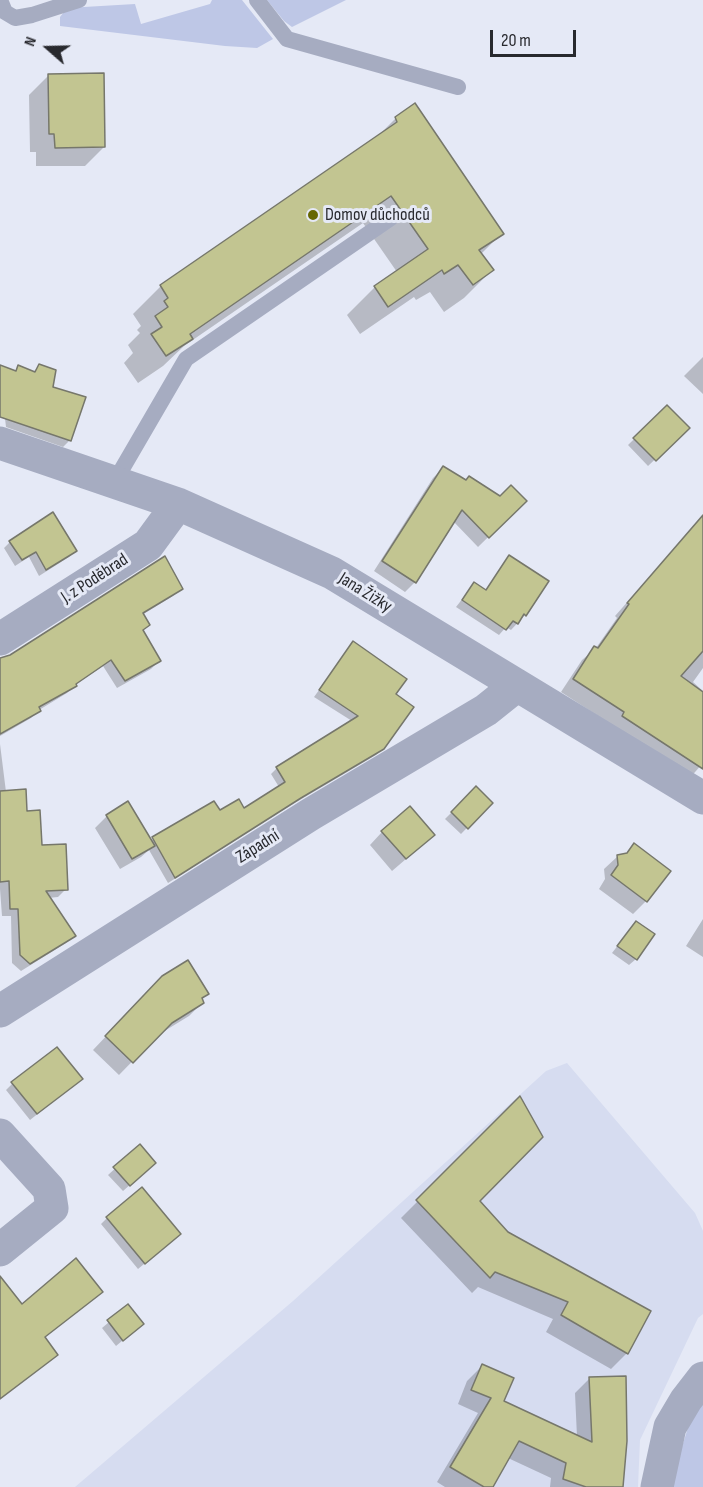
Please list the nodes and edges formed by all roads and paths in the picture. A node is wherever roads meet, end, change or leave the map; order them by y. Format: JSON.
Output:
{"nodes":[{"id":1,"x":0,"y":0,"type":"edge"},
{"id":2,"x":79,"y":0,"type":"edge"},
{"id":3,"x":257,"y":0,"type":"edge"},
{"id":4,"x":458,"y":87,"type":"dead end"},
{"id":5,"x":391,"y":218,"type":"dead end"},
{"id":6,"x":0,"y":442,"type":"edge"},
{"id":7,"x":115,"y":482,"type":"junction"},
{"id":8,"x":178,"y":504,"type":"junction"},
{"id":9,"x":0,"y":639,"type":"edge"},
{"id":10,"x":516,"y":686,"type":"junction"},
{"id":11,"x":703,"y":798,"type":"edge"},
{"id":12,"x":0,"y":1011,"type":"edge"},
{"id":13,"x":0,"y":1136,"type":"edge"},
{"id":14,"x":0,"y":1250,"type":"edge"},
{"id":15,"x":703,"y":1378,"type":"edge"},
{"id":16,"x":657,"y":1487,"type":"edge"}],
"edges":[{"from":1,"to":2,"type":"lane"},
{"from":3,"to":4,"type":"lane"},
{"from":5,"to":7,"type":"lane"},
{"from":6,"to":7,"type":"street","name":"Jana Žižky"},
{"from":7,"to":8,"type":"street","name":"Jana Žižky"},
{"from":8,"to":9,"type":"street","name":"J. z Poděbrad"},
{"from":8,"to":10,"type":"street","name":"Jana Žižky"},
{"from":10,"to":11,"type":"street","name":"Jana Žižky"},
{"from":10,"to":12,"type":"street","name":"Západní"},
{"from":13,"to":14,"type":"street"},
{"from":15,"to":16,"type":"street"}]}
